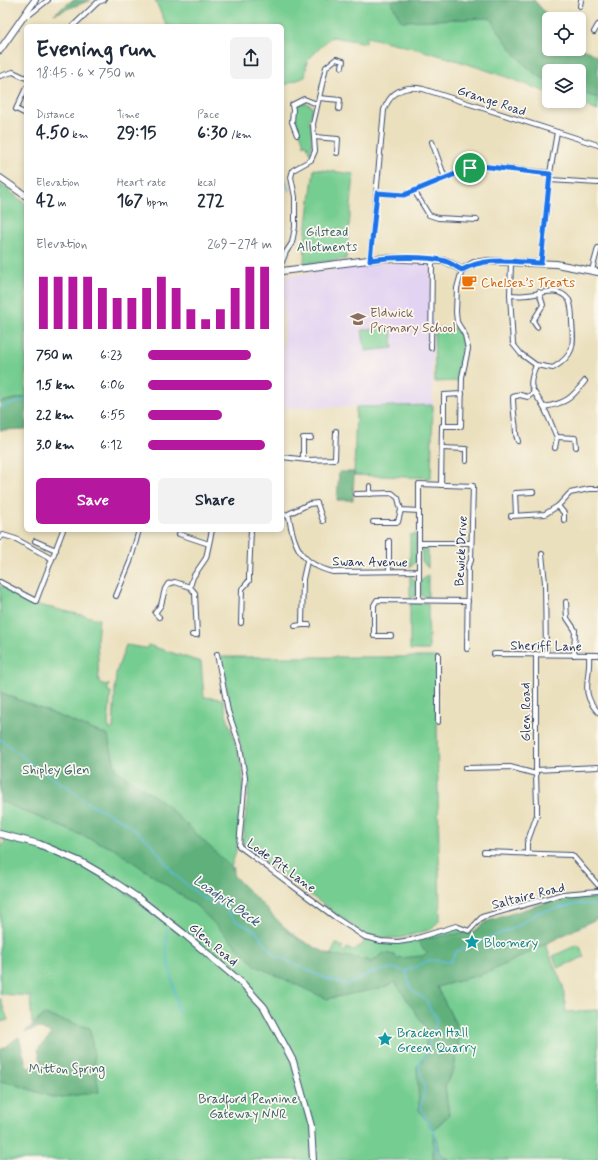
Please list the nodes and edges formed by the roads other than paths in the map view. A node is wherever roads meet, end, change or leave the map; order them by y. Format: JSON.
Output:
{"nodes":[{"id":1,"x":35,"y":0,"type":"edge"},
{"id":2,"x":48,"y":0,"type":"edge"},
{"id":3,"x":104,"y":0,"type":"edge"},
{"id":4,"x":581,"y":0,"type":"edge"},
{"id":5,"x":580,"y":6,"type":"dead end"},
{"id":6,"x":24,"y":15,"type":"junction"},
{"id":7,"x":75,"y":24,"type":"edge"},
{"id":8,"x":598,"y":25,"type":"edge"},
{"id":9,"x":594,"y":32,"type":"dead end"},
{"id":10,"x":0,"y":50,"type":"edge"},
{"id":11,"x":342,"y":67,"type":"dead end"},
{"id":12,"x":0,"y":76,"type":"edge"},
{"id":13,"x":24,"y":77,"type":"edge"},
{"id":14,"x":24,"y":92,"type":"edge"},
{"id":15,"x":319,"y":98,"type":"junction"},
{"id":16,"x":317,"y":104,"type":"junction"},
{"id":17,"x":339,"y":109,"type":"dead end"},
{"id":18,"x":24,"y":113,"type":"dead end"},
{"id":19,"x":557,"y":132,"type":"junction"},
{"id":20,"x":298,"y":135,"type":"dead end"},
{"id":21,"x":314,"y":137,"type":"junction"},
{"id":22,"x":432,"y":142,"type":"dead end"},
{"id":23,"x":598,"y":145,"type":"edge"},
{"id":24,"x":337,"y":153,"type":"dead end"},
{"id":25,"x":550,"y":174,"type":"junction"},
{"id":26,"x":0,"y":178,"type":"edge"},
{"id":27,"x":445,"y":178,"type":"junction"},
{"id":28,"x":550,"y":180,"type":"junction"},
{"id":29,"x":598,"y":183,"type":"edge"},
{"id":30,"x":415,"y":192,"type":"junction"},
{"id":31,"x":377,"y":193,"type":"junction"},
{"id":32,"x":24,"y":195,"type":"edge"},
{"id":33,"x":477,"y":220,"type":"dead end"},
{"id":34,"x":598,"y":248,"type":"edge"},
{"id":35,"x":284,"y":257,"type":"edge"},
{"id":36,"x":370,"y":260,"type":"junction"},
{"id":37,"x":432,"y":260,"type":"junction"},
{"id":38,"x":511,"y":262,"type":"junction"},
{"id":39,"x":541,"y":263,"type":"junction"},
{"id":40,"x":462,"y":270,"type":"junction"},
{"id":41,"x":284,"y":271,"type":"edge"},
{"id":42,"x":595,"y":271,"type":"edge"},
{"id":43,"x":539,"y":292,"type":"junction"},
{"id":44,"x":510,"y":295,"type":"junction"},
{"id":45,"x":537,"y":327,"type":"dead end"},
{"id":46,"x":432,"y":348,"type":"dead end"},
{"id":47,"x":536,"y":365,"type":"junction"},
{"id":48,"x":585,"y":382,"type":"dead end"},
{"id":49,"x":533,"y":393,"type":"junction"},
{"id":50,"x":462,"y":394,"type":"junction"},
{"id":51,"x":544,"y":407,"type":"junction"},
{"id":52,"x":444,"y":426,"type":"junction"},
{"id":53,"x":336,"y":430,"type":"dead end"},
{"id":54,"x":557,"y":437,"type":"junction"},
{"id":55,"x":311,"y":438,"type":"dead end"},
{"id":56,"x":518,"y":441,"type":"dead end"},
{"id":57,"x":576,"y":447,"type":"dead end"},
{"id":58,"x":442,"y":448,"type":"junction"},
{"id":59,"x":555,"y":448,"type":"dead end"},
{"id":60,"x":284,"y":457,"type":"edge"},
{"id":61,"x":303,"y":459,"type":"junction"},
{"id":62,"x":466,"y":461,"type":"dead end"},
{"id":63,"x":441,"y":485,"type":"junction"},
{"id":64,"x":370,"y":486,"type":"dead end"},
{"id":65,"x":598,"y":489,"type":"edge"},
{"id":66,"x":533,"y":492,"type":"dead end"},
{"id":67,"x":356,"y":494,"type":"dead end"},
{"id":68,"x":370,"y":494,"type":"junction"},
{"id":69,"x":558,"y":506,"type":"junction"},
{"id":70,"x":401,"y":510,"type":"junction"},
{"id":71,"x":419,"y":511,"type":"junction"},
{"id":72,"x":284,"y":514,"type":"edge"},
{"id":73,"x":564,"y":520,"type":"dead end"},
{"id":74,"x":323,"y":521,"type":"dead end"},
{"id":75,"x":374,"y":522,"type":"dead end"},
{"id":76,"x":62,"y":532,"type":"edge"},
{"id":77,"x":138,"y":532,"type":"edge"},
{"id":78,"x":212,"y":532,"type":"edge"},
{"id":79,"x":251,"y":532,"type":"edge"},
{"id":80,"x":179,"y":534,"type":"dead end"},
{"id":81,"x":0,"y":538,"type":"edge"},
{"id":82,"x":35,"y":541,"type":"dead end"},
{"id":83,"x":389,"y":541,"type":"dead end"},
{"id":84,"x":419,"y":543,"type":"junction"},
{"id":85,"x":471,"y":543,"type":"junction"},
{"id":86,"x":209,"y":544,"type":"junction"},
{"id":87,"x":56,"y":550,"type":"junction"},
{"id":88,"x":542,"y":554,"type":"dead end"},
{"id":89,"x":52,"y":559,"type":"junction"},
{"id":90,"x":307,"y":561,"type":"junction"},
{"id":91,"x":388,"y":571,"type":"junction"},
{"id":92,"x":419,"y":571,"type":"junction"},
{"id":93,"x":0,"y":582,"type":"edge"},
{"id":94,"x":190,"y":587,"type":"junction"},
{"id":95,"x":116,"y":596,"type":"dead end"},
{"id":96,"x":418,"y":600,"type":"junction"},
{"id":97,"x":468,"y":601,"type":"junction"},
{"id":98,"x":566,"y":602,"type":"dead end"},
{"id":99,"x":159,"y":617,"type":"dead end"},
{"id":100,"x":242,"y":623,"type":"dead end"},
{"id":101,"x":302,"y":625,"type":"junction"},
{"id":102,"x":309,"y":625,"type":"dead end"},
{"id":103,"x":295,"y":626,"type":"dead end"},
{"id":104,"x":192,"y":635,"type":"dead end"},
{"id":105,"x":391,"y":636,"type":"dead end"},
{"id":106,"x":467,"y":649,"type":"dead end"},
{"id":107,"x":217,"y":654,"type":"dead end"},
{"id":108,"x":438,"y":654,"type":"dead end"},
{"id":109,"x":494,"y":654,"type":"dead end"},
{"id":110,"x":536,"y":654,"type":"junction"},
{"id":111,"x":546,"y":654,"type":"junction"},
{"id":112,"x":574,"y":655,"type":"junction"},
{"id":113,"x":589,"y":655,"type":"junction"},
{"id":114,"x":598,"y":655,"type":"edge"},
{"id":115,"x":598,"y":712,"type":"edge"},
{"id":116,"x":438,"y":722,"type":"dead end"},
{"id":117,"x":598,"y":767,"type":"edge"},
{"id":118,"x":465,"y":768,"type":"dead end"},
{"id":119,"x":536,"y":772,"type":"junction"},
{"id":120,"x":0,"y":834,"type":"edge"},
{"id":121,"x":484,"y":852,"type":"dead end"},
{"id":122,"x":527,"y":854,"type":"junction"},
{"id":123,"x":598,"y":885,"type":"edge"},
{"id":124,"x":598,"y":892,"type":"edge"},
{"id":125,"x":469,"y":931,"type":"joint"},
{"id":126,"x":313,"y":1160,"type":"edge"}],
"edges":[{"from":1,"to":6,"type":"street"},
{"from":2,"to":6,"type":"street"},
{"from":3,"to":7,"type":"street"},
{"from":4,"to":5,"type":"street"},
{"from":6,"to":10,"type":"street"},
{"from":8,"to":9,"type":"street"},
{"from":11,"to":15,"type":"street"},
{"from":12,"to":13,"type":"street"},
{"from":14,"to":18,"type":"street"},
{"from":15,"to":16,"type":"street"},
{"from":15,"to":17,"type":"street"},
{"from":16,"to":20,"type":"street"},
{"from":16,"to":21,"type":"street"},
{"from":19,"to":23,"type":"street","name":"Grange Road"},
{"from":19,"to":25,"type":"street"},
{"from":19,"to":31,"type":"street","name":"Grange Road"},
{"from":21,"to":24,"type":"street"},
{"from":21,"to":35,"type":"street"},
{"from":22,"to":27,"type":"street"},
{"from":25,"to":27,"type":"street"},
{"from":25,"to":28,"type":"street"},
{"from":26,"to":32,"type":"street"},
{"from":27,"to":30,"type":"street"},
{"from":28,"to":29,"type":"street"},
{"from":28,"to":39,"type":"street"},
{"from":30,"to":31,"type":"street"},
{"from":30,"to":33,"type":"street"},
{"from":31,"to":36,"type":"street"},
{"from":34,"to":42,"type":"street"},
{"from":36,"to":37,"type":"street"},
{"from":36,"to":41,"type":"street"},
{"from":37,"to":40,"type":"street"},
{"from":37,"to":46,"type":"street"},
{"from":38,"to":39,"type":"street"},
{"from":38,"to":40,"type":"street"},
{"from":38,"to":44,"type":"street"},
{"from":39,"to":42,"type":"street"},
{"from":40,"to":50,"type":"street"},
{"from":43,"to":44,"type":"street"},
{"from":43,"to":45,"type":"street"},
{"from":43,"to":47,"type":"street"},
{"from":44,"to":47,"type":"street"},
{"from":47,"to":49,"type":"street"},
{"from":48,"to":51,"type":"street"},
{"from":49,"to":51,"type":"street"},
{"from":49,"to":56,"type":"street"},
{"from":50,"to":52,"type":"street"},
{"from":50,"to":52,"type":"street"},
{"from":51,"to":54,"type":"street"},
{"from":52,"to":58,"type":"street"},
{"from":53,"to":61,"type":"street"},
{"from":54,"to":57,"type":"street"},
{"from":54,"to":59,"type":"street"},
{"from":55,"to":61,"type":"street"},
{"from":58,"to":62,"type":"street"},
{"from":58,"to":63,"type":"street"},
{"from":60,"to":61,"type":"street"},
{"from":63,"to":71,"type":"street","name":"Swan Avenue"},
{"from":63,"to":85,"type":"street","name":"Bewick Drive"},
{"from":64,"to":68,"type":"street"},
{"from":65,"to":69,"type":"street"},
{"from":66,"to":69,"type":"street"},
{"from":67,"to":68,"type":"street"},
{"from":68,"to":70,"type":"street"},
{"from":69,"to":73,"type":"street"},
{"from":70,"to":71,"type":"street"},
{"from":70,"to":75,"type":"street"},
{"from":71,"to":84,"type":"street","name":"Swan Avenue"},
{"from":72,"to":74,"type":"street"},
{"from":72,"to":90,"type":"street","name":"Swan Avenue"},
{"from":76,"to":87,"type":"street"},
{"from":77,"to":95,"type":"street"},
{"from":78,"to":86,"type":"street"},
{"from":79,"to":100,"type":"street"},
{"from":80,"to":86,"type":"street"},
{"from":81,"to":89,"type":"street"},
{"from":82,"to":87,"type":"street"},
{"from":83,"to":91,"type":"street"},
{"from":84,"to":85,"type":"street"},
{"from":84,"to":92,"type":"street","name":"Swan Avenue"},
{"from":85,"to":97,"type":"street","name":"Bewick Drive"},
{"from":86,"to":94,"type":"street"},
{"from":87,"to":89,"type":"street"},
{"from":88,"to":111,"type":"street"},
{"from":89,"to":93,"type":"street"},
{"from":90,"to":91,"type":"street","name":"Swan Avenue"},
{"from":90,"to":101,"type":"street"},
{"from":91,"to":92,"type":"street","name":"Swan Avenue"},
{"from":92,"to":96,"type":"street"},
{"from":94,"to":99,"type":"street"},
{"from":94,"to":104,"type":"street"},
{"from":96,"to":97,"type":"street"},
{"from":96,"to":105,"type":"street"},
{"from":97,"to":106,"type":"street","name":"Bewick Drive"},
{"from":98,"to":112,"type":"street"},
{"from":101,"to":102,"type":"street"},
{"from":101,"to":103,"type":"street"},
{"from":107,"to":125,"type":"street","name":"Lode Pit Lane"},
{"from":108,"to":116,"type":"street"},
{"from":109,"to":110,"type":"street","name":"Sheriff Lane"},
{"from":110,"to":111,"type":"street","name":"Sheriff Lane"},
{"from":110,"to":119,"type":"street","name":"Glen Road"},
{"from":111,"to":112,"type":"street","name":"Sheriff Lane"},
{"from":112,"to":113,"type":"street","name":"Sheriff Lane"},
{"from":113,"to":114,"type":"street","name":"Sheriff Lane"},
{"from":113,"to":115,"type":"street"},
{"from":117,"to":119,"type":"street"},
{"from":118,"to":119,"type":"street"},
{"from":119,"to":122,"type":"street","name":"Glen Road"},
{"from":120,"to":126,"type":"street","name":"Glen Road"},
{"from":121,"to":122,"type":"street"},
{"from":122,"to":123,"type":"street"},
{"from":124,"to":125,"type":"street","name":"Saltaire Road"}]}
